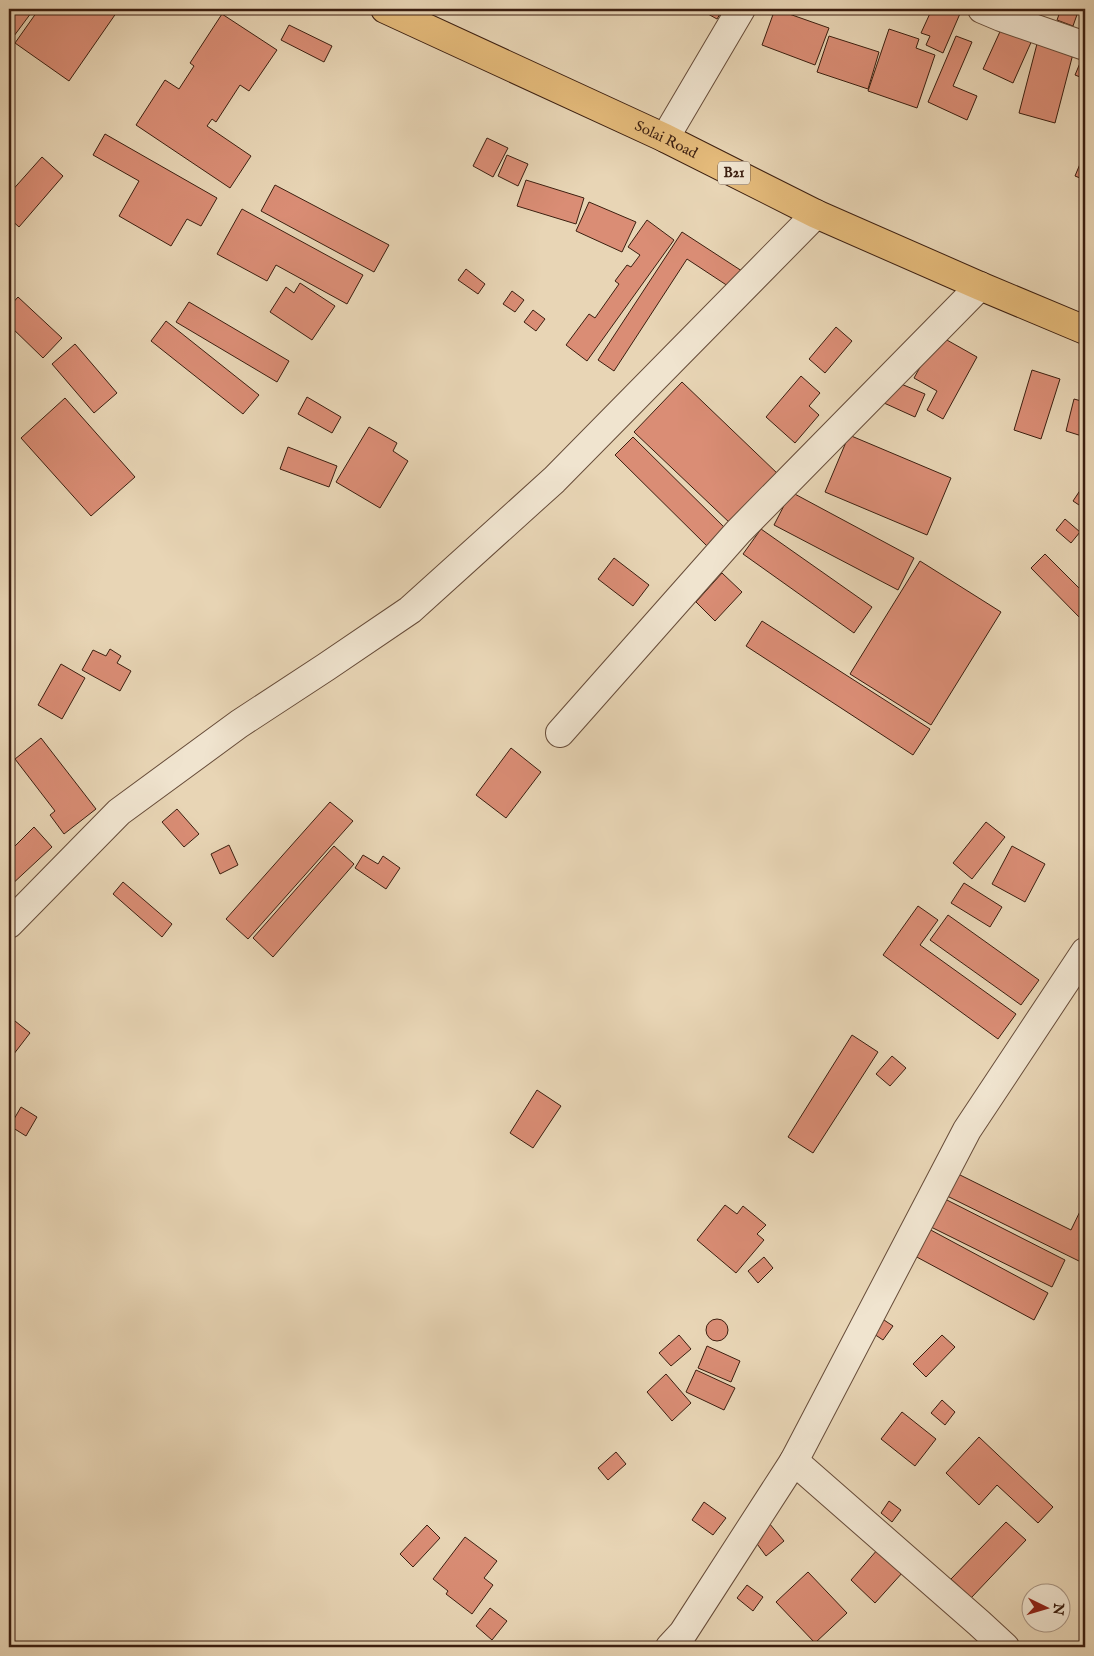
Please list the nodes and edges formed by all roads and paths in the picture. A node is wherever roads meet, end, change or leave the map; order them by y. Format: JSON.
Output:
{"nodes":[{"id":1,"x":385,"y":9,"type":"edge"},
{"id":2,"x":741,"y":9,"type":"edge"},
{"id":3,"x":982,"y":9,"type":"edge"},
{"id":4,"x":1085,"y":46,"type":"edge"},
{"id":5,"x":665,"y":138,"type":"junction"},
{"id":6,"x":816,"y":214,"type":"junction"},
{"id":7,"x":980,"y":286,"type":"junction"},
{"id":8,"x":1085,"y":330,"type":"edge"},
{"id":9,"x":560,"y":733,"type":"dead end"},
{"id":10,"x":9,"y":924,"type":"edge"},
{"id":11,"x":1085,"y":952,"type":"edge"},
{"id":12,"x":794,"y":1461,"type":"junction"},
{"id":13,"x":670,"y":1647,"type":"edge"},
{"id":14,"x":1005,"y":1647,"type":"edge"}],
"edges":[{"from":1,"to":5,"type":"highway","name":"Solai Road","number":"B21"},
{"from":2,"to":5,"type":"street"},
{"from":3,"to":4,"type":"street"},
{"from":5,"to":6,"type":"highway","name":"Solai Road","number":"B21"},
{"from":6,"to":7,"type":"highway","name":"Solai Road","number":"B21"},
{"from":6,"to":10,"type":"street"},
{"from":7,"to":8,"type":"highway","name":"Solai Road","number":"B21"},
{"from":7,"to":9,"type":"street"},
{"from":11,"to":12,"type":"street"},
{"from":12,"to":13,"type":"street"},
{"from":12,"to":14,"type":"street"}]}
